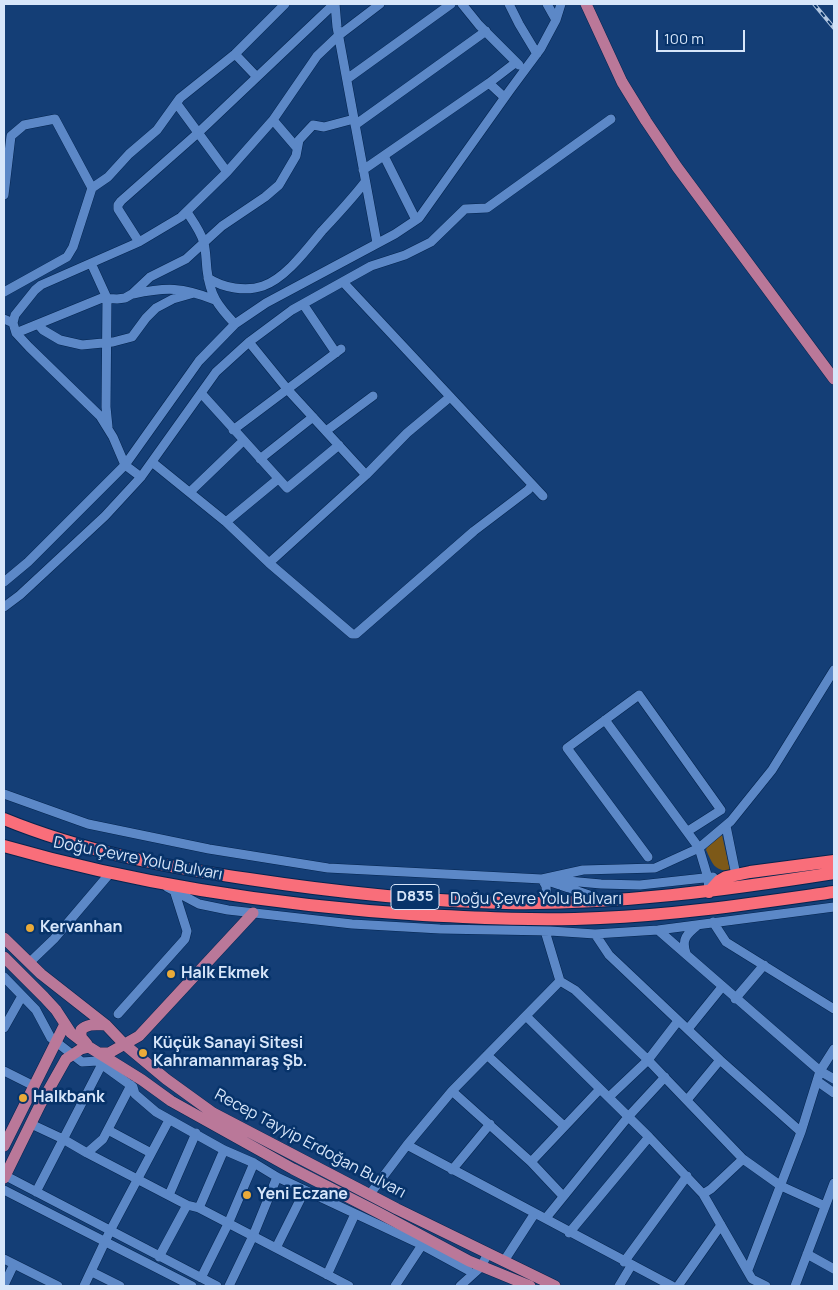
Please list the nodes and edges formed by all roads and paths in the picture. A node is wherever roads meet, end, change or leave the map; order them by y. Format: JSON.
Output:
{"nodes":[{"id":1,"x":285,"y":4,"type":"edge"},
{"id":2,"x":335,"y":4,"type":"edge"},
{"id":3,"x":380,"y":4,"type":"edge"},
{"id":4,"x":450,"y":4,"type":"edge"},
{"id":5,"x":462,"y":4,"type":"edge"},
{"id":6,"x":509,"y":4,"type":"edge"},
{"id":7,"x":547,"y":4,"type":"edge"},
{"id":8,"x":561,"y":4,"type":"edge"},
{"id":9,"x":586,"y":4,"type":"edge"},
{"id":10,"x":556,"y":20,"type":"junction"},
{"id":11,"x":486,"y":31,"type":"junction"},
{"id":12,"x":338,"y":36,"type":"junction"},
{"id":13,"x":235,"y":54,"type":"junction"},
{"id":14,"x":537,"y":54,"type":"junction"},
{"id":15,"x":516,"y":63,"type":"junction"},
{"id":16,"x":525,"y":69,"type":"junction"},
{"id":17,"x":256,"y":76,"type":"junction"},
{"id":18,"x":347,"y":79,"type":"junction"},
{"id":19,"x":489,"y":83,"type":"junction"},
{"id":20,"x":504,"y":97,"type":"junction"},
{"id":21,"x":178,"y":104,"type":"junction"},
{"id":22,"x":273,"y":120,"type":"junction"},
{"id":23,"x":611,"y":120,"type":"dead end"},
{"id":24,"x":355,"y":122,"type":"junction"},
{"id":25,"x":199,"y":132,"type":"junction"},
{"id":26,"x":297,"y":148,"type":"junction"},
{"id":27,"x":384,"y":156,"type":"junction"},
{"id":28,"x":363,"y":170,"type":"junction"},
{"id":29,"x":227,"y":172,"type":"junction"},
{"id":30,"x":365,"y":182,"type":"junction"},
{"id":31,"x":92,"y":188,"type":"junction"},
{"id":32,"x":4,"y":195,"type":"edge"},
{"id":33,"x":187,"y":212,"type":"junction"},
{"id":34,"x":416,"y":220,"type":"junction"},
{"id":35,"x":139,"y":242,"type":"junction"},
{"id":36,"x":204,"y":243,"type":"junction"},
{"id":37,"x":377,"y":244,"type":"junction"},
{"id":38,"x":91,"y":263,"type":"junction"},
{"id":39,"x":208,"y":278,"type":"junction"},
{"id":40,"x":343,"y":282,"type":"junction"},
{"id":41,"x":4,"y":292,"type":"edge"},
{"id":42,"x":194,"y":293,"type":"junction"},
{"id":43,"x":132,"y":294,"type":"junction"},
{"id":44,"x":107,"y":298,"type":"junction"},
{"id":45,"x":215,"y":300,"type":"junction"},
{"id":46,"x":302,"y":304,"type":"junction"},
{"id":47,"x":4,"y":319,"type":"edge"},
{"id":48,"x":13,"y":323,"type":"junction"},
{"id":49,"x":38,"y":324,"type":"junction"},
{"id":50,"x":235,"y":324,"type":"junction"},
{"id":51,"x":16,"y":333,"type":"junction"},
{"id":52,"x":107,"y":342,"type":"junction"},
{"id":53,"x":249,"y":342,"type":"junction"},
{"id":54,"x":834,"y":379,"type":"edge"},
{"id":55,"x":288,"y":390,"type":"junction"},
{"id":56,"x":201,"y":393,"type":"junction"},
{"id":57,"x":373,"y":396,"type":"dead end"},
{"id":58,"x":450,"y":397,"type":"junction"},
{"id":59,"x":313,"y":417,"type":"junction"},
{"id":60,"x":108,"y":428,"type":"junction"},
{"id":61,"x":233,"y":430,"type":"junction"},
{"id":62,"x":326,"y":431,"type":"junction"},
{"id":63,"x":243,"y":441,"type":"junction"},
{"id":64,"x":338,"y":445,"type":"junction"},
{"id":65,"x":260,"y":459,"type":"junction"},
{"id":66,"x":152,"y":462,"type":"junction"},
{"id":67,"x":125,"y":465,"type":"junction"},
{"id":68,"x":366,"y":475,"type":"junction"},
{"id":69,"x":141,"y":477,"type":"junction"},
{"id":70,"x":278,"y":479,"type":"junction"},
{"id":71,"x":532,"y":485,"type":"junction"},
{"id":72,"x":190,"y":492,"type":"junction"},
{"id":73,"x":542,"y":496,"type":"dead end"},
{"id":74,"x":226,"y":522,"type":"junction"},
{"id":75,"x":268,"y":563,"type":"junction"},
{"id":76,"x":4,"y":582,"type":"edge"},
{"id":77,"x":4,"y":607,"type":"edge"},
{"id":78,"x":834,"y":670,"type":"edge"},
{"id":79,"x":605,"y":720,"type":"junction"},
{"id":80,"x":4,"y":794,"type":"edge"},
{"id":81,"x":4,"y":819,"type":"edge"},
{"id":82,"x":726,"y":826,"type":"junction"},
{"id":83,"x":688,"y":832,"type":"junction"},
{"id":84,"x":4,"y":846,"type":"edge"},
{"id":85,"x":699,"y":848,"type":"junction"},
{"id":86,"x":648,"y":857,"type":"dead end"},
{"id":87,"x":834,"y":861,"type":"edge"},
{"id":88,"x":111,"y":872,"type":"junction"},
{"id":89,"x":834,"y":874,"type":"edge"},
{"id":90,"x":731,"y":876,"type":"junction"},
{"id":91,"x":708,"y":878,"type":"junction"},
{"id":92,"x":542,"y":879,"type":"junction"},
{"id":93,"x":158,"y":882,"type":"junction"},
{"id":94,"x":174,"y":890,"type":"junction"},
{"id":95,"x":709,"y":892,"type":"junction"},
{"id":96,"x":834,"y":892,"type":"edge"},
{"id":97,"x":606,"y":900,"type":"junction"},
{"id":98,"x":547,"y":902,"type":"junction"},
{"id":99,"x":834,"y":907,"type":"edge"},
{"id":100,"x":253,"y":913,"type":"junction"},
{"id":101,"x":713,"y":922,"type":"junction"},
{"id":102,"x":698,"y":925,"type":"junction"},
{"id":103,"x":658,"y":930,"type":"junction"},
{"id":104,"x":544,"y":931,"type":"junction"},
{"id":105,"x":595,"y":934,"type":"junction"},
{"id":106,"x":4,"y":938,"type":"edge"},
{"id":107,"x":686,"y":954,"type":"junction"},
{"id":108,"x":4,"y":957,"type":"edge"},
{"id":109,"x":29,"y":963,"type":"junction"},
{"id":110,"x":764,"y":966,"type":"junction"},
{"id":111,"x":4,"y":977,"type":"edge"},
{"id":112,"x":560,"y":981,"type":"junction"},
{"id":113,"x":722,"y":987,"type":"junction"},
{"id":114,"x":22,"y":996,"type":"junction"},
{"id":115,"x":735,"y":999,"type":"junction"},
{"id":116,"x":834,"y":1009,"type":"edge"},
{"id":117,"x":118,"y":1014,"type":"dead end"},
{"id":118,"x":526,"y":1016,"type":"junction"},
{"id":119,"x":678,"y":1021,"type":"junction"},
{"id":120,"x":65,"y":1024,"type":"junction"},
{"id":121,"x":106,"y":1025,"type":"junction"},
{"id":122,"x":4,"y":1028,"type":"edge"},
{"id":123,"x":688,"y":1029,"type":"junction"},
{"id":124,"x":56,"y":1043,"type":"junction"},
{"id":125,"x":124,"y":1044,"type":"junction"},
{"id":126,"x":834,"y":1048,"type":"edge"},
{"id":127,"x":72,"y":1054,"type":"junction"},
{"id":128,"x":97,"y":1055,"type":"junction"},
{"id":129,"x":487,"y":1055,"type":"junction"},
{"id":130,"x":648,"y":1060,"type":"junction"},
{"id":131,"x":720,"y":1060,"type":"junction"},
{"id":132,"x":4,"y":1071,"type":"edge"},
{"id":133,"x":820,"y":1071,"type":"junction"},
{"id":134,"x":665,"y":1077,"type":"junction"},
{"id":135,"x":834,"y":1079,"type":"edge"},
{"id":136,"x":817,"y":1081,"type":"junction"},
{"id":137,"x":131,"y":1085,"type":"junction"},
{"id":138,"x":34,"y":1086,"type":"junction"},
{"id":139,"x":600,"y":1089,"type":"junction"},
{"id":140,"x":452,"y":1091,"type":"junction"},
{"id":141,"x":834,"y":1093,"type":"edge"},
{"id":142,"x":609,"y":1097,"type":"junction"},
{"id":143,"x":686,"y":1100,"type":"junction"},
{"id":144,"x":628,"y":1117,"type":"junction"},
{"id":145,"x":169,"y":1120,"type":"junction"},
{"id":146,"x":31,"y":1124,"type":"junction"},
{"id":147,"x":490,"y":1124,"type":"junction"},
{"id":148,"x":564,"y":1126,"type":"junction"},
{"id":149,"x":8,"y":1127,"type":"edge"},
{"id":150,"x":108,"y":1130,"type":"junction"},
{"id":151,"x":801,"y":1132,"type":"junction"},
{"id":152,"x":196,"y":1133,"type":"junction"},
{"id":153,"x":649,"y":1138,"type":"junction"},
{"id":154,"x":63,"y":1139,"type":"junction"},
{"id":155,"x":407,"y":1145,"type":"junction"},
{"id":156,"x":4,"y":1146,"type":"edge"},
{"id":157,"x":224,"y":1150,"type":"junction"},
{"id":158,"x":87,"y":1153,"type":"junction"},
{"id":159,"x":151,"y":1153,"type":"junction"},
{"id":160,"x":742,"y":1159,"type":"junction"},
{"id":161,"x":531,"y":1162,"type":"junction"},
{"id":162,"x":254,"y":1163,"type":"junction"},
{"id":163,"x":452,"y":1170,"type":"junction"},
{"id":164,"x":4,"y":1176,"type":"edge"},
{"id":165,"x":687,"y":1176,"type":"junction"},
{"id":166,"x":277,"y":1177,"type":"junction"},
{"id":167,"x":137,"y":1178,"type":"junction"},
{"id":168,"x":834,"y":1183,"type":"edge"},
{"id":169,"x":781,"y":1186,"type":"junction"},
{"id":170,"x":4,"y":1190,"type":"edge"},
{"id":171,"x":305,"y":1190,"type":"junction"},
{"id":172,"x":36,"y":1192,"type":"junction"},
{"id":173,"x":370,"y":1194,"type":"junction"},
{"id":174,"x":703,"y":1194,"type":"junction"},
{"id":175,"x":169,"y":1195,"type":"junction"},
{"id":176,"x":563,"y":1196,"type":"junction"},
{"id":177,"x":187,"y":1205,"type":"junction"},
{"id":178,"x":825,"y":1206,"type":"junction"},
{"id":179,"x":198,"y":1208,"type":"junction"},
{"id":180,"x":535,"y":1213,"type":"junction"},
{"id":181,"x":355,"y":1214,"type":"junction"},
{"id":182,"x":546,"y":1218,"type":"junction"},
{"id":183,"x":228,"y":1224,"type":"junction"},
{"id":184,"x":721,"y":1225,"type":"junction"},
{"id":185,"x":110,"y":1231,"type":"junction"},
{"id":186,"x":569,"y":1232,"type":"junction"},
{"id":187,"x":253,"y":1236,"type":"junction"},
{"id":188,"x":104,"y":1242,"type":"junction"},
{"id":189,"x":422,"y":1245,"type":"junction"},
{"id":190,"x":470,"y":1245,"type":"junction"},
{"id":191,"x":276,"y":1248,"type":"junction"},
{"id":192,"x":488,"y":1253,"type":"junction"},
{"id":193,"x":807,"y":1254,"type":"junction"},
{"id":194,"x":159,"y":1256,"type":"junction"},
{"id":195,"x":4,"y":1259,"type":"edge"},
{"id":196,"x":504,"y":1261,"type":"junction"},
{"id":197,"x":14,"y":1264,"type":"junction"},
{"id":198,"x":627,"y":1264,"type":"junction"},
{"id":199,"x":468,"y":1266,"type":"junction"},
{"id":200,"x":481,"y":1266,"type":"junction"},
{"id":201,"x":834,"y":1269,"type":"edge"},
{"id":202,"x":748,"y":1270,"type":"junction"},
{"id":203,"x":92,"y":1272,"type":"junction"},
{"id":204,"x":327,"y":1275,"type":"junction"},
{"id":205,"x":201,"y":1278,"type":"junction"},
{"id":206,"x":40,"y":1282,"type":"edge"},
{"id":207,"x":749,"y":1282,"type":"edge"},
{"id":208,"x":4,"y":1285,"type":"edge"},
{"id":209,"x":460,"y":1285,"type":"edge"},
{"id":210,"x":58,"y":1286,"type":"edge"},
{"id":211,"x":84,"y":1286,"type":"edge"},
{"id":212,"x":120,"y":1286,"type":"edge"},
{"id":213,"x":192,"y":1286,"type":"edge"},
{"id":214,"x":217,"y":1286,"type":"edge"},
{"id":215,"x":229,"y":1286,"type":"edge"},
{"id":216,"x":349,"y":1286,"type":"edge"},
{"id":217,"x":395,"y":1286,"type":"edge"},
{"id":218,"x":530,"y":1286,"type":"edge"},
{"id":219,"x":556,"y":1286,"type":"edge"},
{"id":220,"x":619,"y":1286,"type":"edge"},
{"id":221,"x":672,"y":1286,"type":"edge"},
{"id":222,"x":678,"y":1286,"type":"edge"},
{"id":223,"x":766,"y":1286,"type":"edge"},
{"id":224,"x":795,"y":1286,"type":"edge"}],
"edges":[{"from":1,"to":13,"type":"street"},
{"from":2,"to":12,"type":"street"},
{"from":2,"to":17,"type":"street"},
{"from":3,"to":12,"type":"street"},
{"from":4,"to":18,"type":"street"},
{"from":5,"to":11,"type":"street"},
{"from":6,"to":14,"type":"street"},
{"from":7,"to":10,"type":"street"},
{"from":8,"to":10,"type":"street"},
{"from":9,"to":54,"type":"main road"},
{"from":10,"to":14,"type":"street"},
{"from":11,"to":15,"type":"street"},
{"from":11,"to":24,"type":"street"},
{"from":12,"to":18,"type":"street"},
{"from":12,"to":22,"type":"street"},
{"from":13,"to":17,"type":"street"},
{"from":13,"to":21,"type":"street"},
{"from":14,"to":16,"type":"street"},
{"from":15,"to":16,"type":"street"},
{"from":15,"to":19,"type":"street"},
{"from":16,"to":20,"type":"street"},
{"from":17,"to":25,"type":"street"},
{"from":18,"to":24,"type":"street"},
{"from":19,"to":20,"type":"street"},
{"from":19,"to":27,"type":"street"},
{"from":20,"to":34,"type":"street"},
{"from":21,"to":25,"type":"street"},
{"from":21,"to":31,"type":"street"},
{"from":22,"to":26,"type":"street"},
{"from":22,"to":29,"type":"street"},
{"from":23,"to":40,"type":"street"},
{"from":24,"to":26,"type":"street"},
{"from":24,"to":28,"type":"street"},
{"from":25,"to":29,"type":"street"},
{"from":25,"to":35,"type":"street"},
{"from":26,"to":36,"type":"street"},
{"from":27,"to":28,"type":"street"},
{"from":27,"to":34,"type":"street"},
{"from":28,"to":30,"type":"street"},
{"from":29,"to":33,"type":"street"},
{"from":30,"to":37,"type":"street"},
{"from":30,"to":39,"type":"street"},
{"from":31,"to":32,"type":"street"},
{"from":31,"to":41,"type":"street"},
{"from":33,"to":35,"type":"street"},
{"from":33,"to":36,"type":"street"},
{"from":34,"to":37,"type":"street"},
{"from":35,"to":38,"type":"street"},
{"from":36,"to":39,"type":"street"},
{"from":36,"to":43,"type":"street"},
{"from":37,"to":50,"type":"street"},
{"from":38,"to":44,"type":"street"},
{"from":38,"to":48,"type":"street"},
{"from":39,"to":45,"type":"street"},
{"from":40,"to":46,"type":"street"},
{"from":40,"to":58,"type":"street"},
{"from":42,"to":43,"type":"street"},
{"from":42,"to":45,"type":"street"},
{"from":42,"to":52,"type":"street"},
{"from":43,"to":44,"type":"street"},
{"from":44,"to":49,"type":"street"},
{"from":44,"to":52,"type":"street"},
{"from":45,"to":50,"type":"street"},
{"from":46,"to":53,"type":"street"},
{"from":46,"to":55,"type":"street"},
{"from":47,"to":48,"type":"street"},
{"from":48,"to":51,"type":"street"},
{"from":49,"to":51,"type":"street"},
{"from":49,"to":52,"type":"street"},
{"from":50,"to":67,"type":"street"},
{"from":51,"to":60,"type":"street"},
{"from":52,"to":60,"type":"street"},
{"from":53,"to":55,"type":"street"},
{"from":53,"to":56,"type":"street"},
{"from":55,"to":59,"type":"street"},
{"from":55,"to":61,"type":"street"},
{"from":56,"to":61,"type":"street"},
{"from":56,"to":66,"type":"street"},
{"from":57,"to":62,"type":"street"},
{"from":58,"to":68,"type":"street"},
{"from":58,"to":71,"type":"street"},
{"from":59,"to":62,"type":"street"},
{"from":59,"to":65,"type":"street"},
{"from":60,"to":67,"type":"street"},
{"from":61,"to":63,"type":"street"},
{"from":62,"to":64,"type":"street"},
{"from":63,"to":65,"type":"street"},
{"from":63,"to":72,"type":"street"},
{"from":64,"to":68,"type":"street"},
{"from":64,"to":70,"type":"street"},
{"from":65,"to":70,"type":"street"},
{"from":66,"to":69,"type":"street"},
{"from":66,"to":72,"type":"street"},
{"from":67,"to":69,"type":"street"},
{"from":67,"to":76,"type":"street"},
{"from":68,"to":75,"type":"street"},
{"from":69,"to":77,"type":"street"},
{"from":70,"to":74,"type":"street"},
{"from":71,"to":73,"type":"street"},
{"from":71,"to":75,"type":"street"},
{"from":72,"to":74,"type":"street"},
{"from":74,"to":75,"type":"street"},
{"from":78,"to":82,"type":"street"},
{"from":79,"to":83,"type":"street"},
{"from":79,"to":83,"type":"street"},
{"from":79,"to":86,"type":"street"},
{"from":80,"to":92,"type":"street","name":"Doğu Çevre Yolu Bulvarı"},
{"from":81,"to":98,"type":"highway","name":"Doğu Çevre Yolu Bulvarı","number":"D835"},
{"from":82,"to":85,"type":"street"},
{"from":82,"to":90,"type":"street"},
{"from":83,"to":85,"type":"street"},
{"from":84,"to":88,"type":"highway","name":"Doğu Çevre Yolu Bulvarı","number":"D835"},
{"from":85,"to":91,"type":"street"},
{"from":85,"to":92,"type":"street"},
{"from":87,"to":90,"type":"highway"},
{"from":88,"to":93,"type":"highway","name":"Doğu Çevre Yolu Bulvarı","number":"D835"},
{"from":88,"to":109,"type":"street"},
{"from":89,"to":95,"type":"highway","name":"Doğu Çevre Yolu Bulvarı","number":"D835"},
{"from":90,"to":91,"type":"street"},
{"from":90,"to":95,"type":"highway"},
{"from":91,"to":92,"type":"street"},
{"from":91,"to":95,"type":"street"},
{"from":92,"to":97,"type":"street","name":"Doğu Çevre Yolu Bulvarı"},
{"from":92,"to":98,"type":"street"},
{"from":93,"to":94,"type":"street"},
{"from":93,"to":96,"type":"highway","name":"Doğu Çevre Yolu Bulvarı","number":"D835"},
{"from":94,"to":100,"type":"street"},
{"from":94,"to":117,"type":"street"},
{"from":95,"to":97,"type":"highway","name":"Doğu Çevre Yolu Bulvarı","number":"D835"},
{"from":97,"to":98,"type":"highway","name":"Doğu Çevre Yolu Bulvarı","number":"D835"},
{"from":99,"to":101,"type":"street"},
{"from":100,"to":104,"type":"street"},
{"from":100,"to":125,"type":"main road"},
{"from":101,"to":102,"type":"street"},
{"from":101,"to":110,"type":"street"},
{"from":102,"to":103,"type":"street"},
{"from":102,"to":107,"type":"street"},
{"from":103,"to":105,"type":"street"},
{"from":103,"to":107,"type":"street"},
{"from":104,"to":105,"type":"street"},
{"from":104,"to":112,"type":"street"},
{"from":105,"to":119,"type":"street"},
{"from":106,"to":109,"type":"main road","name":"Recep Tayyip Erdoğan Bulvarı"},
{"from":107,"to":113,"type":"street"},
{"from":108,"to":120,"type":"main road","name":"Recep Tayyip Erdoğan Bulvarı"},
{"from":109,"to":121,"type":"main road","name":"Recep Tayyip Erdoğan Bulvarı"},
{"from":110,"to":115,"type":"street"},
{"from":110,"to":116,"type":"street"},
{"from":111,"to":114,"type":"street"},
{"from":112,"to":118,"type":"street"},
{"from":112,"to":130,"type":"street"},
{"from":113,"to":115,"type":"street"},
{"from":113,"to":123,"type":"street"},
{"from":114,"to":122,"type":"street"},
{"from":114,"to":124,"type":"street"},
{"from":115,"to":133,"type":"street"},
{"from":118,"to":129,"type":"street"},
{"from":118,"to":139,"type":"street"},
{"from":119,"to":123,"type":"street"},
{"from":119,"to":130,"type":"street"},
{"from":120,"to":124,"type":"main road"},
{"from":120,"to":128,"type":"main road","name":"Recep Tayyip Erdoğan Bulvarı"},
{"from":121,"to":125,"type":"main road","name":"Recep Tayyip Erdoğan Bulvarı"},
{"from":121,"to":128,"type":"main road"},
{"from":123,"to":131,"type":"street"},
{"from":124,"to":127,"type":"street"},
{"from":124,"to":138,"type":"main road"},
{"from":125,"to":128,"type":"main road"},
{"from":125,"to":173,"type":"main road","name":"Recep Tayyip Erdoğan Bulvarı"},
{"from":126,"to":133,"type":"street"},
{"from":127,"to":128,"type":"main road"},
{"from":127,"to":128,"type":"street"},
{"from":127,"to":146,"type":"main road"},
{"from":128,"to":137,"type":"street"},
{"from":128,"to":154,"type":"street"},
{"from":128,"to":199,"type":"main road","name":"Recep Tayyip Erdoğan Bulvarı"},
{"from":129,"to":140,"type":"street"},
{"from":129,"to":148,"type":"street"},
{"from":130,"to":134,"type":"street"},
{"from":130,"to":142,"type":"street"},
{"from":131,"to":143,"type":"street"},
{"from":131,"to":151,"type":"street"},
{"from":132,"to":138,"type":"street"},
{"from":133,"to":135,"type":"street"},
{"from":133,"to":136,"type":"street"},
{"from":134,"to":143,"type":"street"},
{"from":134,"to":144,"type":"street"},
{"from":136,"to":141,"type":"street"},
{"from":136,"to":151,"type":"street"},
{"from":137,"to":145,"type":"street"},
{"from":137,"to":150,"type":"street"},
{"from":138,"to":149,"type":"main road"},
{"from":139,"to":142,"type":"street"},
{"from":139,"to":148,"type":"street"},
{"from":140,"to":147,"type":"street"},
{"from":140,"to":155,"type":"street"},
{"from":142,"to":144,"type":"street"},
{"from":143,"to":160,"type":"street"},
{"from":144,"to":153,"type":"street"},
{"from":144,"to":176,"type":"street"},
{"from":145,"to":152,"type":"street"},
{"from":145,"to":159,"type":"street"},
{"from":146,"to":154,"type":"street"},
{"from":146,"to":164,"type":"main road"},
{"from":147,"to":161,"type":"street"},
{"from":147,"to":163,"type":"street"},
{"from":148,"to":161,"type":"street"},
{"from":149,"to":156,"type":"main road"},
{"from":150,"to":158,"type":"street"},
{"from":150,"to":159,"type":"street"},
{"from":151,"to":169,"type":"street"},
{"from":152,"to":157,"type":"street"},
{"from":152,"to":175,"type":"street"},
{"from":153,"to":165,"type":"street"},
{"from":153,"to":186,"type":"street"},
{"from":154,"to":158,"type":"street"},
{"from":154,"to":172,"type":"street"},
{"from":155,"to":163,"type":"street"},
{"from":155,"to":173,"type":"street"},
{"from":157,"to":162,"type":"street"},
{"from":157,"to":179,"type":"street"},
{"from":158,"to":167,"type":"street"},
{"from":159,"to":167,"type":"street"},
{"from":160,"to":169,"type":"street"},
{"from":160,"to":174,"type":"street"},
{"from":161,"to":176,"type":"street"},
{"from":162,"to":166,"type":"street"},
{"from":162,"to":183,"type":"street"},
{"from":163,"to":180,"type":"street"},
{"from":164,"to":172,"type":"street"},
{"from":165,"to":174,"type":"street"},
{"from":165,"to":198,"type":"street"},
{"from":166,"to":171,"type":"street"},
{"from":166,"to":187,"type":"street"},
{"from":167,"to":175,"type":"street"},
{"from":167,"to":185,"type":"street"},
{"from":168,"to":178,"type":"street"},
{"from":169,"to":178,"type":"street"},
{"from":169,"to":202,"type":"street"},
{"from":170,"to":188,"type":"street"},
{"from":171,"to":181,"type":"street"},
{"from":171,"to":191,"type":"street"},
{"from":172,"to":185,"type":"street"},
{"from":173,"to":190,"type":"main road","name":"Recep Tayyip Erdoğan Bulvarı"},
{"from":174,"to":184,"type":"street"},
{"from":175,"to":177,"type":"street"},
{"from":176,"to":182,"type":"street"},
{"from":177,"to":179,"type":"street"},
{"from":177,"to":194,"type":"street"},
{"from":178,"to":193,"type":"street"},
{"from":179,"to":183,"type":"street"},
{"from":180,"to":182,"type":"street"},
{"from":180,"to":196,"type":"street"},
{"from":181,"to":189,"type":"street"},
{"from":181,"to":204,"type":"street"},
{"from":182,"to":186,"type":"street"},
{"from":183,"to":187,"type":"street"},
{"from":183,"to":205,"type":"street"},
{"from":184,"to":202,"type":"street"},
{"from":184,"to":222,"type":"street"},
{"from":185,"to":188,"type":"street"},
{"from":185,"to":194,"type":"street"},
{"from":186,"to":198,"type":"street"},
{"from":187,"to":191,"type":"street"},
{"from":187,"to":215,"type":"street"},
{"from":188,"to":203,"type":"street"},
{"from":188,"to":213,"type":"street"},
{"from":189,"to":199,"type":"street"},
{"from":189,"to":217,"type":"street"},
{"from":190,"to":192,"type":"main road","name":"Recep Tayyip Erdoğan Bulvarı"},
{"from":190,"to":199,"type":"street"},
{"from":191,"to":204,"type":"street"},
{"from":192,"to":196,"type":"main road","name":"Recep Tayyip Erdoğan Bulvarı"},
{"from":192,"to":200,"type":"street"},
{"from":193,"to":201,"type":"street"},
{"from":193,"to":224,"type":"street"},
{"from":194,"to":205,"type":"street"},
{"from":195,"to":197,"type":"street"},
{"from":196,"to":219,"type":"main road","name":"Recep Tayyip Erdoğan Bulvarı"},
{"from":197,"to":206,"type":"street"},
{"from":197,"to":208,"type":"street"},
{"from":198,"to":220,"type":"street"},
{"from":198,"to":221,"type":"street"},
{"from":199,"to":200,"type":"main road","name":"Recep Tayyip Erdoğan Bulvarı"},
{"from":199,"to":209,"type":"street"},
{"from":200,"to":209,"type":"street"},
{"from":200,"to":218,"type":"main road","name":"Recep Tayyip Erdoğan Bulvarı"},
{"from":202,"to":207,"type":"street"},
{"from":203,"to":211,"type":"street"},
{"from":203,"to":212,"type":"street"},
{"from":204,"to":216,"type":"street"},
{"from":205,"to":214,"type":"street"},
{"from":206,"to":210,"type":"street"},
{"from":207,"to":223,"type":"street"}]}
